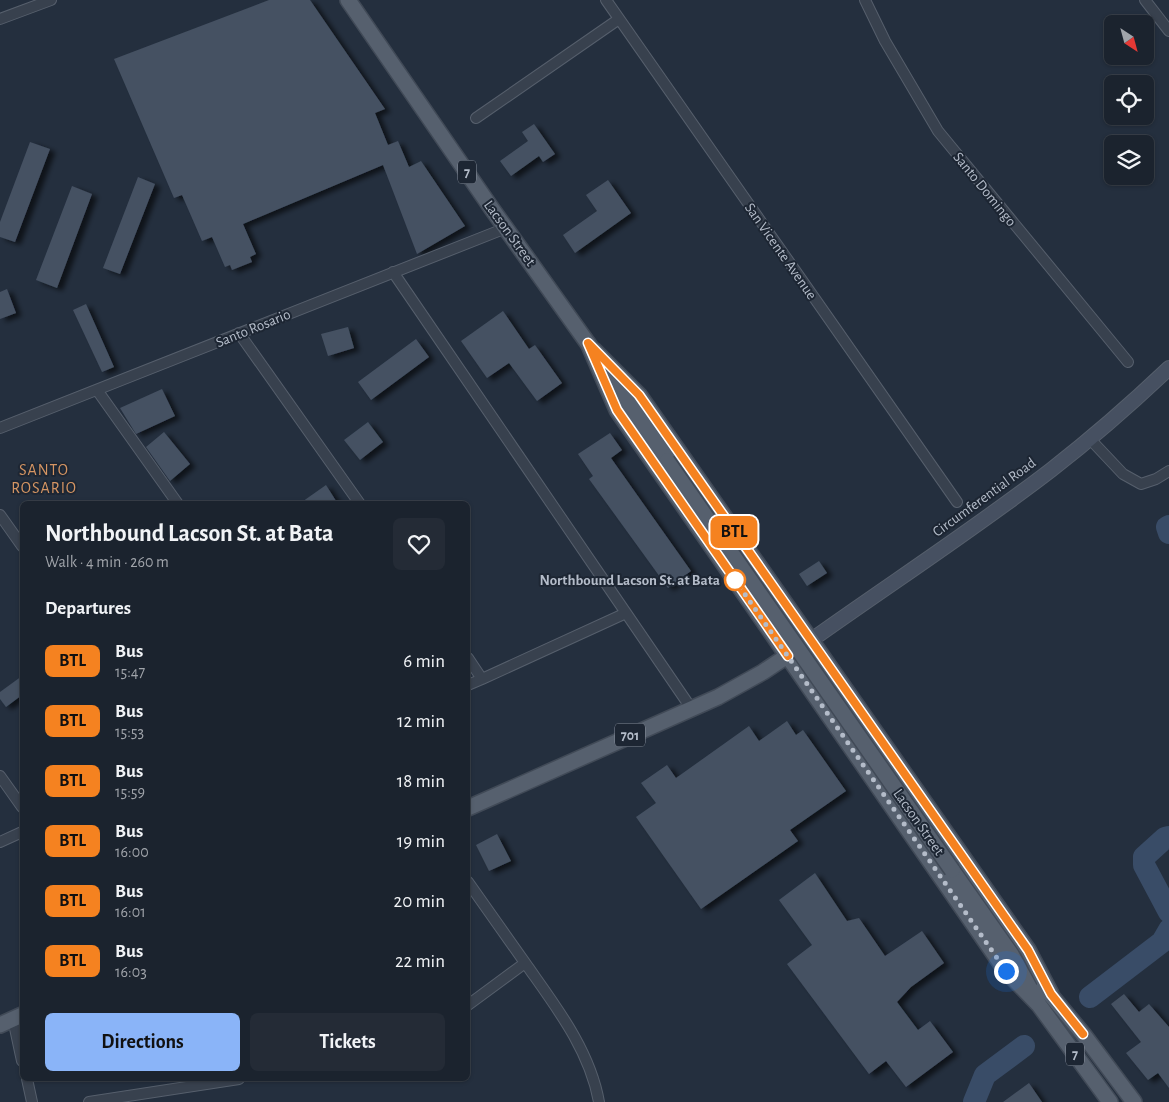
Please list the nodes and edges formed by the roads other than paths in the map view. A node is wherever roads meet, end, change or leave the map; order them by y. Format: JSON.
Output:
{"nodes":[{"id":1,"x":51,"y":0,"type":"edge"},
{"id":2,"x":348,"y":0,"type":"edge"},
{"id":3,"x":606,"y":0,"type":"edge"},
{"id":4,"x":865,"y":0,"type":"edge"},
{"id":5,"x":1145,"y":0,"type":"edge"},
{"id":6,"x":0,"y":19,"type":"edge"},
{"id":7,"x":619,"y":19,"type":"junction"},
{"id":8,"x":1169,"y":31,"type":"edge"},
{"id":9,"x":476,"y":118,"type":"dead end"},
{"id":10,"x":506,"y":228,"type":"junction"},
{"id":11,"x":393,"y":272,"type":"junction"},
{"id":12,"x":239,"y":333,"type":"junction"},
{"id":13,"x":588,"y":343,"type":"junction"},
{"id":14,"x":1128,"y":362,"type":"dead end"},
{"id":15,"x":1169,"y":368,"type":"edge"},
{"id":16,"x":97,"y":390,"type":"junction"},
{"id":17,"x":0,"y":428,"type":"edge"},
{"id":18,"x":1090,"y":438,"type":"junction"},
{"id":19,"x":1169,"y":471,"type":"edge"},
{"id":20,"x":176,"y":501,"type":"edge"},
{"id":21,"x":358,"y":501,"type":"edge"},
{"id":22,"x":956,"y":502,"type":"dead end"},
{"id":23,"x":0,"y":515,"type":"edge"},
{"id":24,"x":20,"y":543,"type":"edge"},
{"id":25,"x":626,"y":613,"type":"junction"},
{"id":26,"x":810,"y":641,"type":"junction"},
{"id":27,"x":788,"y":656,"type":"junction"},
{"id":28,"x":470,"y":661,"type":"edge"},
{"id":29,"x":482,"y":679,"type":"junction"},
{"id":30,"x":470,"y":684,"type":"edge"},
{"id":31,"x":691,"y":708,"type":"junction"},
{"id":32,"x":0,"y":776,"type":"edge"},
{"id":33,"x":20,"y":804,"type":"edge"},
{"id":34,"x":470,"y":807,"type":"edge"},
{"id":35,"x":20,"y":833,"type":"edge"},
{"id":36,"x":0,"y":842,"type":"edge"},
{"id":37,"x":470,"y":885,"type":"edge"},
{"id":38,"x":1011,"y":954,"type":"junction"},
{"id":39,"x":525,"y":963,"type":"junction"},
{"id":40,"x":1051,"y":994,"type":"junction"},
{"id":41,"x":470,"y":1004,"type":"edge"},
{"id":42,"x":1039,"y":1005,"type":"junction"},
{"id":43,"x":12,"y":1019,"type":"edge"},
{"id":44,"x":20,"y":1053,"type":"edge"},
{"id":45,"x":27,"y":1081,"type":"edge"},
{"id":46,"x":226,"y":1081,"type":"edge"},
{"id":47,"x":32,"y":1102,"type":"edge"},
{"id":48,"x":90,"y":1102,"type":"edge"},
{"id":49,"x":599,"y":1102,"type":"edge"},
{"id":50,"x":1110,"y":1102,"type":"edge"},
{"id":51,"x":1134,"y":1102,"type":"edge"}],
"edges":[{"from":1,"to":6,"type":"street"},
{"from":2,"to":10,"type":"main road","name":"Lacson Street","number":"7"},
{"from":3,"to":7,"type":"street","name":"San Vicente Avenue"},
{"from":4,"to":14,"type":"street","name":"Santo Domingo"},
{"from":5,"to":8,"type":"street"},
{"from":7,"to":9,"type":"street"},
{"from":7,"to":22,"type":"street","name":"San Vicente Avenue"},
{"from":10,"to":11,"type":"street","name":"Santo Rosario"},
{"from":10,"to":13,"type":"main road","name":"Lacson Street","number":"7"},
{"from":11,"to":12,"type":"street","name":"Santo Rosario"},
{"from":11,"to":25,"type":"street"},
{"from":12,"to":16,"type":"street","name":"Santo Rosario"},
{"from":12,"to":21,"type":"street"},
{"from":13,"to":26,"type":"main road","name":"Lacson Street","number":"7"},
{"from":13,"to":27,"type":"main road","name":"Lacson Street","number":"7"},
{"from":13,"to":38,"type":"main road","name":"Lacson Street","number":"7","bridge":true},
{"from":15,"to":18,"type":"main road","name":"Circumferential Road"},
{"from":16,"to":17,"type":"street","name":"Santo Rosario"},
{"from":16,"to":20,"type":"street"},
{"from":18,"to":19,"type":"street"},
{"from":18,"to":26,"type":"main road","name":"Circumferential Road"},
{"from":23,"to":24,"type":"street"},
{"from":25,"to":29,"type":"street"},
{"from":25,"to":31,"type":"street"},
{"from":26,"to":27,"type":"main road"},
{"from":26,"to":40,"type":"main road","name":"Lacson Street","number":"7"},
{"from":27,"to":31,"type":"main road","number":"701"},
{"from":27,"to":42,"type":"main road","name":"Lacson Street","number":"7"},
{"from":28,"to":29,"type":"street"},
{"from":29,"to":30,"type":"street"},
{"from":31,"to":34,"type":"main road","number":"701"},
{"from":32,"to":33,"type":"street"},
{"from":35,"to":36,"type":"street"},
{"from":37,"to":39,"type":"street"},
{"from":38,"to":40,"type":"main road","name":"Lacson Street","number":"7"},
{"from":38,"to":42,"type":"main road","name":"Lacson Street","number":"7"},
{"from":39,"to":41,"type":"street"},
{"from":39,"to":49,"type":"street"},
{"from":40,"to":51,"type":"main road","name":"Lacson Street","number":"7"},
{"from":42,"to":50,"type":"main road","name":"Lacson Street","number":"7"},
{"from":43,"to":44,"type":"street"},
{"from":45,"to":47,"type":"street"},
{"from":46,"to":48,"type":"street"}]}
